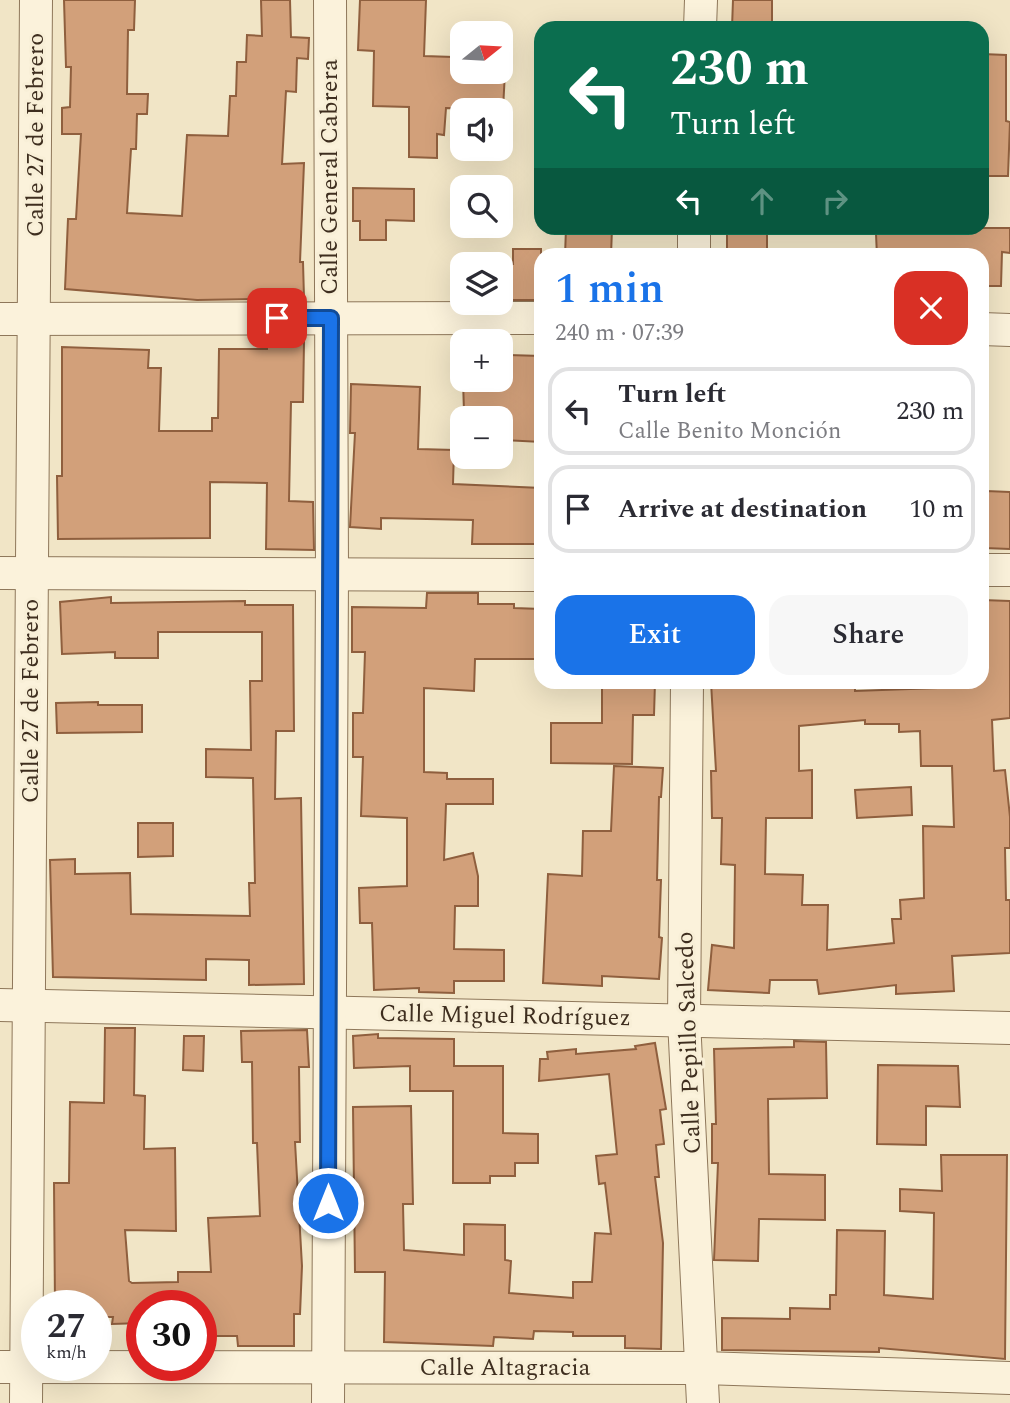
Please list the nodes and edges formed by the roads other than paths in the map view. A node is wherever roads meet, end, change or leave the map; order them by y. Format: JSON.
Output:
{"nodes":[{"id":1,"x":36,"y":0,"type":"edge"},
{"id":2,"x":330,"y":0,"type":"edge"},
{"id":3,"x":701,"y":0,"type":"edge"},
{"id":4,"x":700,"y":21,"type":"edge"},
{"id":5,"x":331,"y":318,"type":"junction"},
{"id":6,"x":534,"y":318,"type":"edge"},
{"id":7,"x":0,"y":319,"type":"edge"},
{"id":8,"x":35,"y":320,"type":"junction"},
{"id":9,"x":989,"y":329,"type":"edge"},
{"id":10,"x":1010,"y":330,"type":"edge"},
{"id":11,"x":989,"y":570,"type":"edge"},
{"id":12,"x":1010,"y":570,"type":"edge"},
{"id":13,"x":0,"y":573,"type":"edge"},
{"id":14,"x":31,"y":573,"type":"junction"},
{"id":15,"x":332,"y":573,"type":"junction"},
{"id":16,"x":534,"y":575,"type":"edge"},
{"id":17,"x":687,"y":689,"type":"edge"},
{"id":18,"x":15,"y":1005,"type":"edge"},
{"id":19,"x":328,"y":1012,"type":"junction"},
{"id":20,"x":684,"y":1020,"type":"junction"},
{"id":21,"x":1010,"y":1028,"type":"edge"},
{"id":22,"x":13,"y":1368,"type":"edge"},
{"id":23,"x":328,"y":1368,"type":"junction"},
{"id":24,"x":703,"y":1368,"type":"junction"},
{"id":25,"x":1010,"y":1378,"type":"edge"},
{"id":26,"x":26,"y":1403,"type":"edge"},
{"id":27,"x":328,"y":1403,"type":"edge"},
{"id":28,"x":703,"y":1403,"type":"edge"}],
"edges":[{"from":1,"to":8,"type":"street","name":"Calle 27 de Febrero"},
{"from":2,"to":5,"type":"street","name":"Calle General Cabrera"},
{"from":3,"to":4,"type":"street"},
{"from":5,"to":6,"type":"street"},
{"from":5,"to":8,"type":"street"},
{"from":5,"to":15,"type":"street","name":"Calle General Cabrera"},
{"from":7,"to":8,"type":"street"},
{"from":8,"to":14,"type":"street","name":"Calle 27 de Febrero"},
{"from":9,"to":10,"type":"street"},
{"from":11,"to":12,"type":"street"},
{"from":13,"to":14,"type":"street"},
{"from":14,"to":15,"type":"street"},
{"from":14,"to":18,"type":"street","name":"Calle 27 de Febrero"},
{"from":15,"to":16,"type":"street"},
{"from":15,"to":19,"type":"street","name":"Calle General Cabrera"},
{"from":17,"to":20,"type":"street","name":"Calle Pepillo Salcedo"},
{"from":18,"to":19,"type":"street","name":"Calle Miguel Rodríguez"},
{"from":18,"to":22,"type":"street","name":"Calle 27 de Febrero"},
{"from":19,"to":20,"type":"street","name":"Calle Miguel Rodríguez"},
{"from":19,"to":23,"type":"street","name":"Calle General Cabrera"},
{"from":20,"to":21,"type":"street","name":"Calle Miguel Rodríguez"},
{"from":20,"to":24,"type":"street","name":"Calle Pepillo Salcedo"},
{"from":22,"to":23,"type":"street","name":"Calle Altagracia"},
{"from":22,"to":26,"type":"street","name":"Calle 27 de Febrero"},
{"from":23,"to":24,"type":"street","name":"Calle Altagracia"},
{"from":23,"to":27,"type":"street","name":"Calle General Cabrera"},
{"from":24,"to":25,"type":"street","name":"Calle Altagracia"},
{"from":24,"to":28,"type":"street","name":"Calle Pepillo Salcedo"}]}
